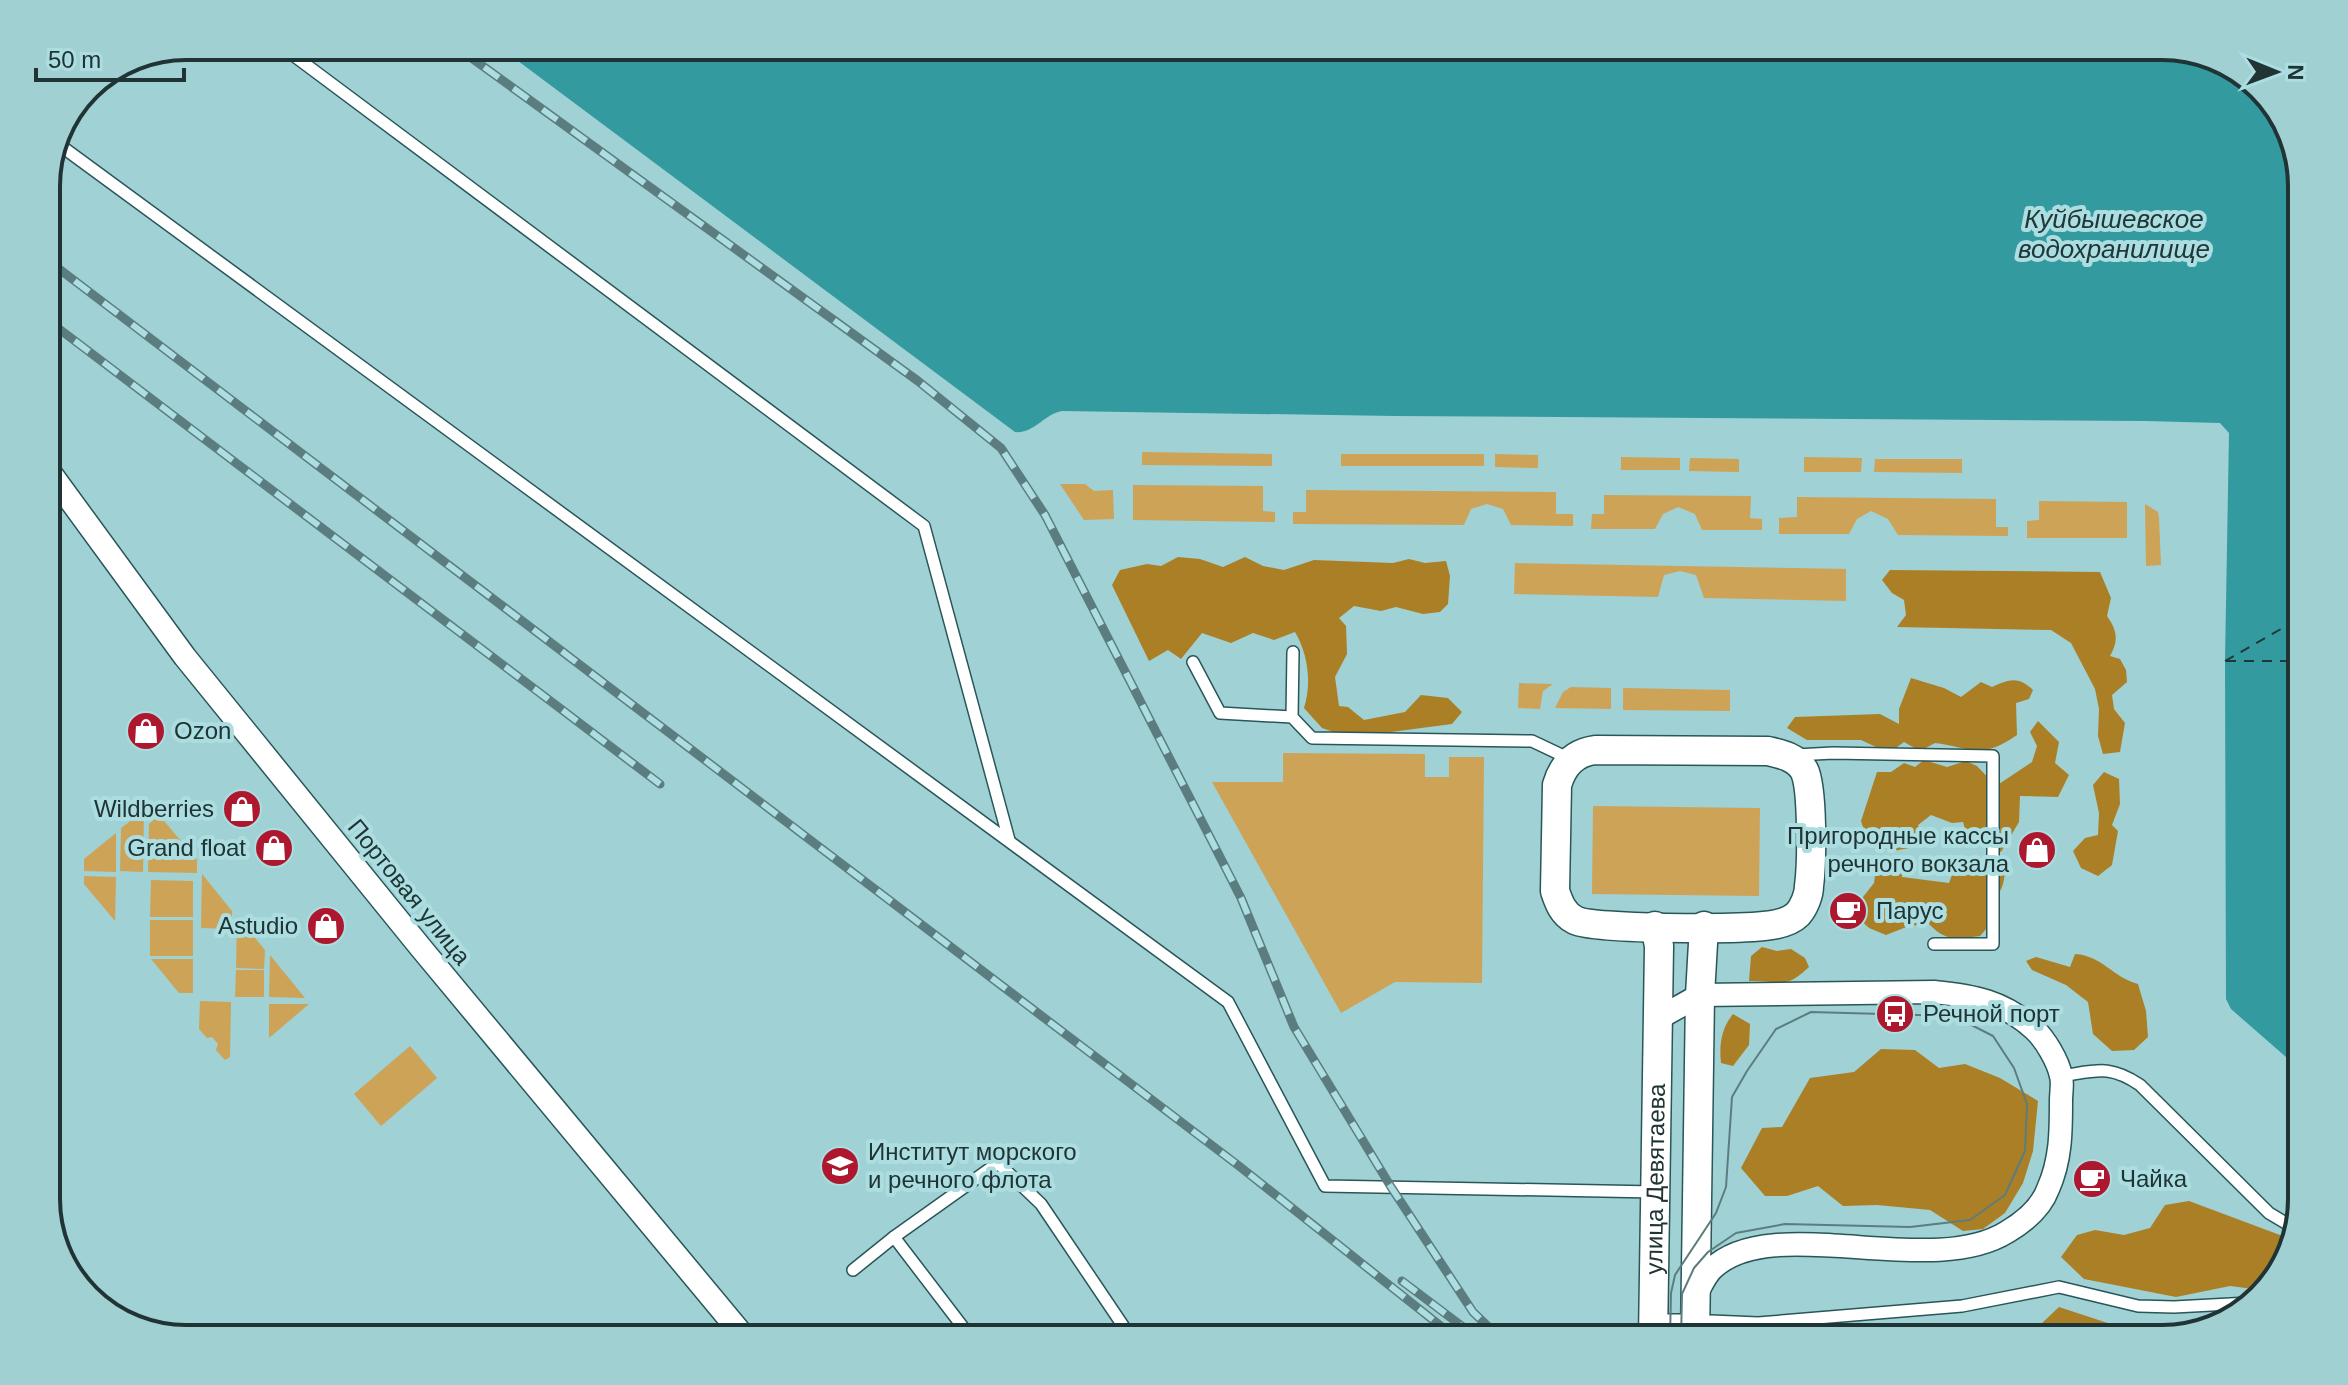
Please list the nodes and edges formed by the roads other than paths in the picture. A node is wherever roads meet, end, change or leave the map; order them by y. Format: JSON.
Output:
{"nodes":[{"id":1,"x":300,"y":60,"type":"edge"},
{"id":2,"x":66,"y":149,"type":"edge"},
{"id":3,"x":60,"y":486,"type":"edge"},
{"id":4,"x":1293,"y":652,"type":"dead end"},
{"id":5,"x":1193,"y":662,"type":"dead end"},
{"id":6,"x":1292,"y":717,"type":"junction"},
{"id":7,"x":1787,"y":755,"type":"junction"},
{"id":8,"x":1571,"y":759,"type":"junction"},
{"id":9,"x":1010,"y":841,"type":"junction"},
{"id":10,"x":1655,"y":926,"type":"junction"},
{"id":11,"x":1704,"y":926,"type":"junction"},
{"id":12,"x":1934,"y":944,"type":"dead end"},
{"id":13,"x":1700,"y":995,"type":"junction"},
{"id":14,"x":1659,"y":1018,"type":"junction"},
{"id":15,"x":2061,"y":1076,"type":"junction"},
{"id":16,"x":1655,"y":1192,"type":"junction"},
{"id":17,"x":2286,"y":1223,"type":"edge"},
{"id":18,"x":894,"y":1237,"type":"junction"},
{"id":19,"x":853,"y":1270,"type":"dead end"},
{"id":20,"x":2231,"y":1304,"type":"edge"},
{"id":21,"x":1699,"y":1319,"type":"edge"},
{"id":22,"x":734,"y":1325,"type":"edge"},
{"id":23,"x":961,"y":1325,"type":"edge"},
{"id":24,"x":1126,"y":1325,"type":"edge"},
{"id":25,"x":1653,"y":1325,"type":"edge"},
{"id":26,"x":1671,"y":1325,"type":"edge"}],
"edges":[{"from":1,"to":9,"type":"lane"},
{"from":2,"to":9,"type":"lane"},
{"from":3,"to":22,"type":"street","name":"Портовая улица"},
{"from":4,"to":6,"type":"lane"},
{"from":5,"to":6,"type":"lane"},
{"from":6,"to":8,"type":"lane"},
{"from":7,"to":8,"type":"street"},
{"from":7,"to":11,"type":"street"},
{"from":7,"to":12,"type":"lane"},
{"from":8,"to":10,"type":"street"},
{"from":9,"to":16,"type":"lane"},
{"from":10,"to":11,"type":"street"},
{"from":10,"to":14,"type":"street","name":"улица Девятаева"},
{"from":11,"to":13,"type":"street"},
{"from":13,"to":14,"type":"street"},
{"from":13,"to":15,"type":"street"},
{"from":13,"to":21,"type":"street"},
{"from":14,"to":16,"type":"street","name":"улица Девятаева"},
{"from":15,"to":17,"type":"lane"},
{"from":15,"to":21,"type":"street"},
{"from":16,"to":25,"type":"street","name":"улица Девятаева"},
{"from":18,"to":19,"type":"lane"},
{"from":18,"to":23,"type":"lane"},
{"from":18,"to":24,"type":"lane"},
{"from":20,"to":21,"type":"lane"},
{"from":21,"to":26,"type":"lane"}]}
